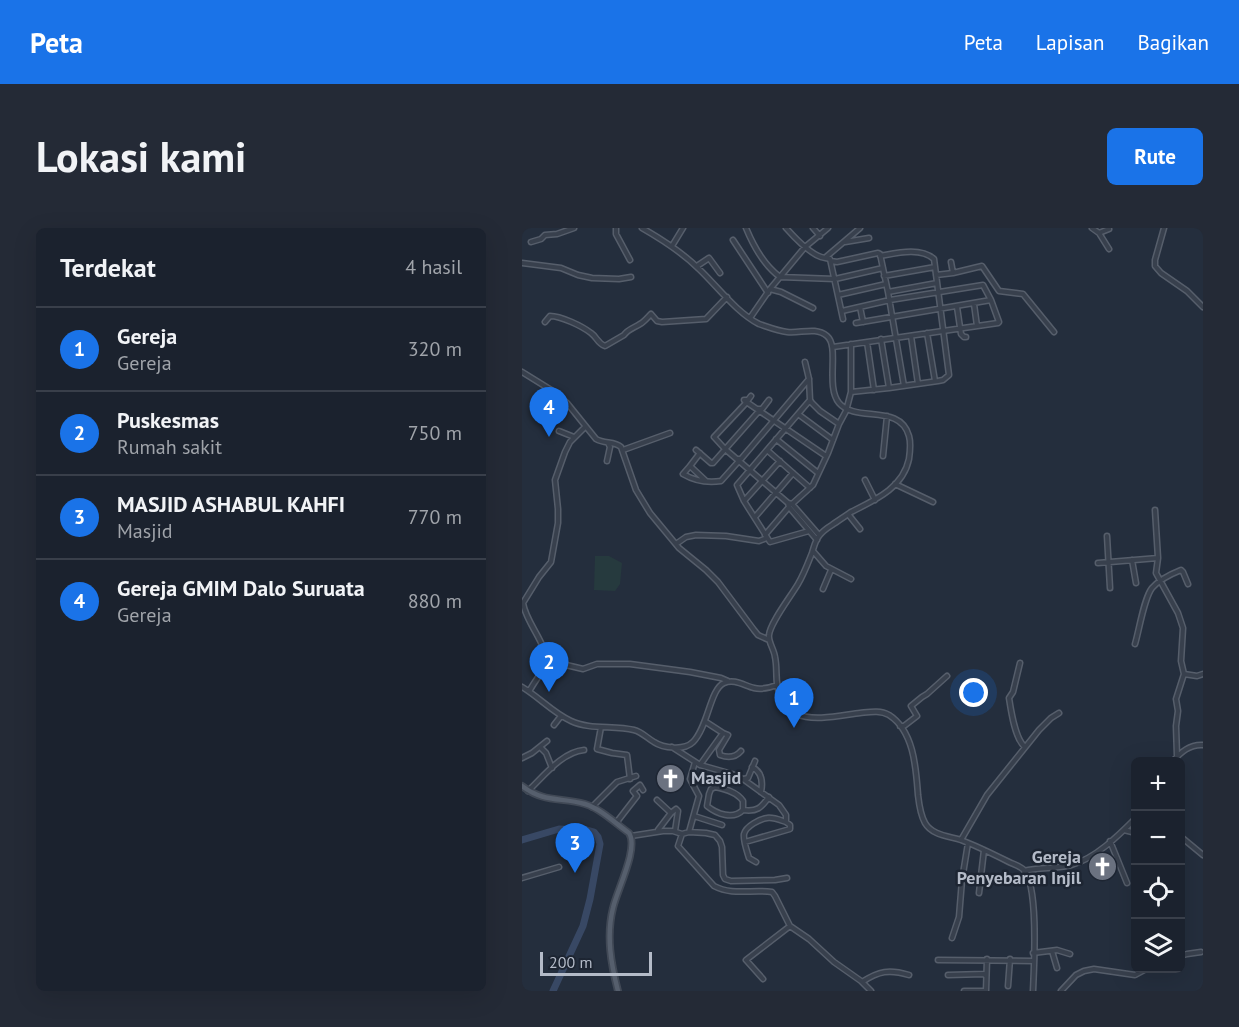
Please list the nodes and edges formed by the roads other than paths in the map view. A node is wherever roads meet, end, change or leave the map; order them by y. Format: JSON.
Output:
{"nodes":[{"id":1,"x":574,"y":228,"type":"edge"},
{"id":2,"x":616,"y":228,"type":"edge"},
{"id":3,"x":642,"y":228,"type":"edge"},
{"id":4,"x":683,"y":228,"type":"edge"},
{"id":5,"x":746,"y":228,"type":"edge"},
{"id":6,"x":786,"y":228,"type":"edge"},
{"id":7,"x":813,"y":228,"type":"edge"},
{"id":8,"x":828,"y":228,"type":"edge"},
{"id":9,"x":860,"y":228,"type":"edge"},
{"id":10,"x":1092,"y":228,"type":"edge"},
{"id":11,"x":1164,"y":228,"type":"edge"},
{"id":12,"x":1109,"y":229,"type":"edge"},
{"id":13,"x":1099,"y":233,"type":"junction"},
{"id":14,"x":820,"y":236,"type":"junction"},
{"id":15,"x":869,"y":238,"type":"dead end"},
{"id":16,"x":733,"y":240,"type":"dead end"},
{"id":17,"x":531,"y":242,"type":"dead end"},
{"id":18,"x":844,"y":242,"type":"junction"},
{"id":19,"x":672,"y":246,"type":"junction"},
{"id":20,"x":805,"y":247,"type":"junction"},
{"id":21,"x":1109,"y":249,"type":"dead end"},
{"id":22,"x":880,"y":256,"type":"junction"},
{"id":23,"x":826,"y":257,"type":"junction"},
{"id":24,"x":630,"y":260,"type":"dead end"},
{"id":25,"x":831,"y":261,"type":"junction"},
{"id":26,"x":951,"y":262,"type":"dead end"},
{"id":27,"x":522,"y":263,"type":"edge"},
{"id":28,"x":697,"y":266,"type":"junction"},
{"id":29,"x":935,"y":267,"type":"junction"},
{"id":30,"x":883,"y":268,"type":"junction"},
{"id":31,"x":720,"y":273,"type":"dead end"},
{"id":32,"x":953,"y":273,"type":"junction"},
{"id":33,"x":936,"y":275,"type":"junction"},
{"id":34,"x":884,"y":276,"type":"junction"},
{"id":35,"x":631,"y":277,"type":"dead end"},
{"id":36,"x":780,"y":277,"type":"junction"},
{"id":37,"x":835,"y":279,"type":"junction"},
{"id":38,"x":937,"y":283,"type":"junction"},
{"id":39,"x":886,"y":284,"type":"junction"},
{"id":40,"x":769,"y":291,"type":"junction"},
{"id":41,"x":888,"y":292,"type":"junction"},
{"id":42,"x":938,"y":292,"type":"junction"},
{"id":43,"x":838,"y":295,"type":"junction"},
{"id":44,"x":727,"y":297,"type":"junction"},
{"id":45,"x":890,"y":300,"type":"junction"},
{"id":46,"x":991,"y":300,"type":"junction"},
{"id":47,"x":974,"y":304,"type":"junction"},
{"id":48,"x":860,"y":307,"type":"junction"},
{"id":49,"x":957,"y":307,"type":"junction"},
{"id":50,"x":1203,"y":307,"type":"edge"},
{"id":51,"x":813,"y":308,"type":"dead end"},
{"id":52,"x":941,"y":309,"type":"junction"},
{"id":53,"x":842,"y":311,"type":"junction"},
{"id":54,"x":892,"y":316,"type":"junction"},
{"id":55,"x":750,"y":318,"type":"junction"},
{"id":56,"x":843,"y":319,"type":"dead end"},
{"id":57,"x":545,"y":322,"type":"dead end"},
{"id":58,"x":863,"y":322,"type":"junction"},
{"id":59,"x":856,"y":323,"type":"dead end"},
{"id":60,"x":976,"y":326,"type":"junction"},
{"id":61,"x":960,"y":328,"type":"junction"},
{"id":62,"x":943,"y":331,"type":"junction"},
{"id":63,"x":1054,"y":332,"type":"dead end"},
{"id":64,"x":927,"y":333,"type":"junction"},
{"id":65,"x":911,"y":336,"type":"junction"},
{"id":66,"x":896,"y":337,"type":"junction"},
{"id":67,"x":966,"y":337,"type":"dead end"},
{"id":68,"x":881,"y":339,"type":"junction"},
{"id":69,"x":867,"y":342,"type":"junction"},
{"id":70,"x":851,"y":344,"type":"junction"},
{"id":71,"x":833,"y":346,"type":"junction"},
{"id":72,"x":805,"y":362,"type":"dead end"},
{"id":73,"x":522,"y":372,"type":"edge"},
{"id":74,"x":809,"y":379,"type":"junction"},
{"id":75,"x":935,"y":381,"type":"junction"},
{"id":76,"x":918,"y":384,"type":"junction"},
{"id":77,"x":904,"y":386,"type":"junction"},
{"id":78,"x":889,"y":388,"type":"junction"},
{"id":79,"x":874,"y":390,"type":"junction"},
{"id":80,"x":851,"y":392,"type":"junction"},
{"id":81,"x":751,"y":396,"type":"dead end"},
{"id":82,"x":744,"y":400,"type":"junction"},
{"id":83,"x":769,"y":400,"type":"dead end"},
{"id":84,"x":810,"y":400,"type":"junction"},
{"id":85,"x":846,"y":408,"type":"junction"},
{"id":86,"x":757,"y":410,"type":"junction"},
{"id":87,"x":798,"y":414,"type":"junction"},
{"id":88,"x":887,"y":416,"type":"junction"},
{"id":89,"x":773,"y":420,"type":"junction"},
{"id":90,"x":839,"y":424,"type":"junction"},
{"id":91,"x":585,"y":427,"type":"junction"},
{"id":92,"x":786,"y":428,"type":"junction"},
{"id":93,"x":559,"y":431,"type":"dead end"},
{"id":94,"x":670,"y":432,"type":"dead end"},
{"id":95,"x":574,"y":437,"type":"junction"},
{"id":96,"x":776,"y":439,"type":"junction"},
{"id":97,"x":833,"y":440,"type":"junction"},
{"id":98,"x":608,"y":443,"type":"junction"},
{"id":99,"x":725,"y":448,"type":"junction"},
{"id":100,"x":623,"y":450,"type":"junction"},
{"id":101,"x":767,"y":450,"type":"junction"},
{"id":102,"x":826,"y":456,"type":"junction"},
{"id":103,"x":883,"y":456,"type":"dead end"},
{"id":104,"x":738,"y":459,"type":"junction"},
{"id":105,"x":607,"y":461,"type":"dead end"},
{"id":106,"x":780,"y":461,"type":"junction"},
{"id":107,"x":690,"y":466,"type":"junction"},
{"id":108,"x":682,"y":467,"type":"dead end"},
{"id":109,"x":750,"y":470,"type":"junction"},
{"id":110,"x":793,"y":473,"type":"junction"},
{"id":111,"x":818,"y":473,"type":"junction"},
{"id":112,"x":683,"y":474,"type":"junction"},
{"id":113,"x":865,"y":480,"type":"dead end"},
{"id":114,"x":763,"y":481,"type":"junction"},
{"id":115,"x":707,"y":482,"type":"junction"},
{"id":116,"x":895,"y":484,"type":"junction"},
{"id":117,"x":810,"y":488,"type":"junction"},
{"id":118,"x":776,"y":492,"type":"junction"},
{"id":119,"x":875,"y":500,"type":"junction"},
{"id":120,"x":744,"y":501,"type":"junction"},
{"id":121,"x":933,"y":502,"type":"dead end"},
{"id":122,"x":790,"y":504,"type":"junction"},
{"id":123,"x":1155,"y":510,"type":"dead end"},
{"id":124,"x":848,"y":514,"type":"junction"},
{"id":125,"x":755,"y":517,"type":"junction"},
{"id":126,"x":803,"y":520,"type":"junction"},
{"id":127,"x":860,"y":529,"type":"dead end"},
{"id":128,"x":809,"y":531,"type":"junction"},
{"id":129,"x":1107,"y":536,"type":"dead end"},
{"id":130,"x":766,"y":537,"type":"junction"},
{"id":131,"x":818,"y":538,"type":"junction"},
{"id":132,"x":676,"y":544,"type":"junction"},
{"id":133,"x":813,"y":551,"type":"junction"},
{"id":134,"x":1158,"y":558,"type":"junction"},
{"id":135,"x":1132,"y":560,"type":"junction"},
{"id":136,"x":1098,"y":562,"type":"dead end"},
{"id":137,"x":1109,"y":562,"type":"junction"},
{"id":138,"x":831,"y":570,"type":"junction"},
{"id":139,"x":851,"y":579,"type":"dead end"},
{"id":140,"x":1160,"y":581,"type":"junction"},
{"id":141,"x":1136,"y":583,"type":"dead end"},
{"id":142,"x":1188,"y":584,"type":"dead end"},
{"id":143,"x":1110,"y":588,"type":"dead end"},
{"id":144,"x":823,"y":589,"type":"dead end"},
{"id":145,"x":522,"y":603,"type":"edge"},
{"id":146,"x":769,"y":640,"type":"junction"},
{"id":147,"x":1135,"y":644,"type":"dead end"},
{"id":148,"x":545,"y":660,"type":"junction"},
{"id":149,"x":1020,"y":663,"type":"dead end"},
{"id":150,"x":1184,"y":674,"type":"junction"},
{"id":151,"x":1203,"y":674,"type":"edge"},
{"id":152,"x":947,"y":676,"type":"dead end"},
{"id":153,"x":729,"y":681,"type":"junction"},
{"id":154,"x":777,"y":686,"type":"junction"},
{"id":155,"x":522,"y":687,"type":"edge"},
{"id":156,"x":527,"y":690,"type":"junction"},
{"id":157,"x":1059,"y":713,"type":"dead end"},
{"id":158,"x":562,"y":716,"type":"junction"},
{"id":159,"x":706,"y":722,"type":"junction"},
{"id":160,"x":554,"y":725,"type":"dead end"},
{"id":161,"x":900,"y":726,"type":"junction"},
{"id":162,"x":601,"y":727,"type":"junction"},
{"id":163,"x":723,"y":733,"type":"junction"},
{"id":164,"x":547,"y":741,"type":"dead end"},
{"id":165,"x":1203,"y":745,"type":"edge"},
{"id":166,"x":685,"y":746,"type":"junction"},
{"id":167,"x":540,"y":747,"type":"junction"},
{"id":168,"x":672,"y":747,"type":"junction"},
{"id":169,"x":1025,"y":747,"type":"junction"},
{"id":170,"x":584,"y":750,"type":"dead end"},
{"id":171,"x":741,"y":751,"type":"dead end"},
{"id":172,"x":682,"y":753,"type":"junction"},
{"id":173,"x":1178,"y":756,"type":"joint"},
{"id":174,"x":522,"y":758,"type":"edge"},
{"id":175,"x":755,"y":761,"type":"dead end"},
{"id":176,"x":695,"y":762,"type":"junction"},
{"id":177,"x":700,"y":765,"type":"junction"},
{"id":178,"x":752,"y":767,"type":"junction"},
{"id":179,"x":552,"y":768,"type":"junction"},
{"id":180,"x":636,"y":776,"type":"dead end"},
{"id":181,"x":630,"y":779,"type":"junction"},
{"id":182,"x":743,"y":779,"type":"junction"},
{"id":183,"x":522,"y":786,"type":"edge"},
{"id":184,"x":644,"y":790,"type":"dead end"},
{"id":185,"x":528,"y":791,"type":"junction"},
{"id":186,"x":761,"y":792,"type":"junction"},
{"id":187,"x":769,"y":797,"type":"junction"},
{"id":188,"x":657,"y":800,"type":"dead end"},
{"id":189,"x":592,"y":807,"type":"junction"},
{"id":190,"x":743,"y":810,"type":"junction"},
{"id":191,"x":671,"y":813,"type":"junction"},
{"id":192,"x":694,"y":816,"type":"junction"},
{"id":193,"x":786,"y":822,"type":"junction"},
{"id":194,"x":616,"y":823,"type":"junction"},
{"id":195,"x":1131,"y":823,"type":"edge"},
{"id":196,"x":722,"y":825,"type":"dead end"},
{"id":197,"x":1124,"y":830,"type":"junction"},
{"id":198,"x":657,"y":831,"type":"junction"},
{"id":199,"x":675,"y":831,"type":"junction"},
{"id":200,"x":689,"y":832,"type":"junction"},
{"id":201,"x":1131,"y":832,"type":"edge"},
{"id":202,"x":682,"y":834,"type":"junction"},
{"id":203,"x":631,"y":836,"type":"junction"},
{"id":204,"x":961,"y":840,"type":"junction"},
{"id":205,"x":1185,"y":840,"type":"edge"},
{"id":206,"x":1110,"y":841,"type":"junction"},
{"id":207,"x":745,"y":842,"type":"junction"},
{"id":208,"x":968,"y":843,"type":"junction"},
{"id":209,"x":984,"y":850,"type":"junction"},
{"id":210,"x":1203,"y":855,"type":"edge"},
{"id":211,"x":756,"y":862,"type":"dead end"},
{"id":212,"x":559,"y":867,"type":"dead end"},
{"id":213,"x":1024,"y":870,"type":"junction"},
{"id":214,"x":522,"y":878,"type":"edge"},
{"id":215,"x":787,"y":878,"type":"dead end"},
{"id":216,"x":1126,"y":883,"type":"dead end"},
{"id":217,"x":979,"y":893,"type":"dead end"},
{"id":218,"x":790,"y":926,"type":"junction"},
{"id":219,"x":952,"y":939,"type":"dead end"},
{"id":220,"x":1052,"y":951,"type":"junction"},
{"id":221,"x":1202,"y":952,"type":"dead end"},
{"id":222,"x":1034,"y":953,"type":"junction"},
{"id":223,"x":1070,"y":954,"type":"dead end"},
{"id":224,"x":1185,"y":955,"type":"edge"},
{"id":225,"x":1010,"y":959,"type":"junction"},
{"id":226,"x":938,"y":960,"type":"dead end"},
{"id":227,"x":987,"y":960,"type":"junction"},
{"id":228,"x":1033,"y":961,"type":"junction"},
{"id":229,"x":1057,"y":968,"type":"dead end"},
{"id":230,"x":1139,"y":973,"type":"edge"},
{"id":231,"x":909,"y":975,"type":"dead end"},
{"id":232,"x":948,"y":975,"type":"dead end"},
{"id":233,"x":986,"y":976,"type":"junction"},
{"id":234,"x":763,"y":979,"type":"dead end"},
{"id":235,"x":862,"y":982,"type":"junction"},
{"id":236,"x":1008,"y":986,"type":"dead end"},
{"id":237,"x":618,"y":991,"type":"edge"},
{"id":238,"x":871,"y":991,"type":"edge"},
{"id":239,"x":964,"y":991,"type":"edge"},
{"id":240,"x":985,"y":991,"type":"edge"},
{"id":241,"x":1033,"y":991,"type":"edge"},
{"id":242,"x":1061,"y":991,"type":"edge"}],
"edges":[{"from":1,"to":17,"type":"street"},
{"from":2,"to":24,"type":"street"},
{"from":3,"to":19,"type":"street"},
{"from":4,"to":19,"type":"street"},
{"from":5,"to":36,"type":"street"},
{"from":6,"to":20,"type":"street"},
{"from":7,"to":14,"type":"street"},
{"from":8,"to":14,"type":"street"},
{"from":9,"to":18,"type":"street"},
{"from":10,"to":13,"type":"street"},
{"from":11,"to":50,"type":"street"},
{"from":12,"to":13,"type":"street"},
{"from":13,"to":21,"type":"street"},
{"from":14,"to":20,"type":"street"},
{"from":15,"to":18,"type":"street"},
{"from":16,"to":40,"type":"street"},
{"from":18,"to":23,"type":"street"},
{"from":19,"to":28,"type":"street"},
{"from":20,"to":23,"type":"street"},
{"from":20,"to":36,"type":"street"},
{"from":22,"to":25,"type":"street"},
{"from":22,"to":29,"type":"street"},
{"from":22,"to":30,"type":"street"},
{"from":23,"to":25,"type":"street"},
{"from":25,"to":37,"type":"street"},
{"from":26,"to":32,"type":"street"},
{"from":27,"to":35,"type":"street"},
{"from":28,"to":31,"type":"street"},
{"from":28,"to":44,"type":"street"},
{"from":29,"to":33,"type":"street"},
{"from":29,"to":34,"type":"street"},
{"from":30,"to":34,"type":"street"},
{"from":30,"to":37,"type":"street"},
{"from":32,"to":33,"type":"street"},
{"from":32,"to":63,"type":"street"},
{"from":33,"to":38,"type":"street"},
{"from":34,"to":39,"type":"street"},
{"from":36,"to":37,"type":"street"},
{"from":36,"to":40,"type":"street"},
{"from":37,"to":43,"type":"street"},
{"from":38,"to":41,"type":"street"},
{"from":38,"to":42,"type":"street"},
{"from":39,"to":41,"type":"street"},
{"from":39,"to":43,"type":"street"},
{"from":40,"to":51,"type":"street"},
{"from":40,"to":55,"type":"street"},
{"from":41,"to":45,"type":"street"},
{"from":42,"to":45,"type":"street"},
{"from":42,"to":46,"type":"street"},
{"from":42,"to":52,"type":"street"},
{"from":43,"to":53,"type":"street"},
{"from":44,"to":55,"type":"street"},
{"from":44,"to":57,"type":"street"},
{"from":45,"to":48,"type":"street"},
{"from":45,"to":54,"type":"street"},
{"from":46,"to":47,"type":"street"},
{"from":46,"to":60,"type":"street"},
{"from":47,"to":49,"type":"street"},
{"from":47,"to":60,"type":"street"},
{"from":48,"to":53,"type":"street"},
{"from":48,"to":58,"type":"street"},
{"from":49,"to":52,"type":"street"},
{"from":49,"to":61,"type":"street"},
{"from":52,"to":54,"type":"street"},
{"from":52,"to":62,"type":"street"},
{"from":53,"to":56,"type":"street"},
{"from":54,"to":58,"type":"street"},
{"from":54,"to":66,"type":"street"},
{"from":55,"to":71,"type":"street"},
{"from":58,"to":59,"type":"street"},
{"from":60,"to":61,"type":"street"},
{"from":61,"to":62,"type":"street"},
{"from":61,"to":67,"type":"street"},
{"from":62,"to":64,"type":"street"},
{"from":62,"to":75,"type":"street"},
{"from":64,"to":65,"type":"street"},
{"from":64,"to":75,"type":"street"},
{"from":65,"to":66,"type":"street"},
{"from":65,"to":76,"type":"street"},
{"from":66,"to":68,"type":"street"},
{"from":66,"to":77,"type":"street"},
{"from":68,"to":69,"type":"street"},
{"from":68,"to":78,"type":"street"},
{"from":69,"to":70,"type":"street"},
{"from":69,"to":79,"type":"street"},
{"from":70,"to":71,"type":"street"},
{"from":70,"to":80,"type":"street"},
{"from":71,"to":85,"type":"street"},
{"from":72,"to":74,"type":"street"},
{"from":73,"to":91,"type":"street"},
{"from":74,"to":84,"type":"street"},
{"from":74,"to":89,"type":"street"},
{"from":75,"to":76,"type":"street"},
{"from":76,"to":77,"type":"street"},
{"from":77,"to":78,"type":"street"},
{"from":78,"to":79,"type":"street"},
{"from":79,"to":80,"type":"street"},
{"from":80,"to":85,"type":"street"},
{"from":81,"to":82,"type":"street"},
{"from":82,"to":86,"type":"street"},
{"from":82,"to":99,"type":"street"},
{"from":83,"to":86,"type":"street"},
{"from":84,"to":87,"type":"street"},
{"from":84,"to":90,"type":"street"},
{"from":85,"to":88,"type":"street"},
{"from":85,"to":90,"type":"street"},
{"from":86,"to":89,"type":"street"},
{"from":86,"to":99,"type":"street"},
{"from":87,"to":92,"type":"street"},
{"from":87,"to":97,"type":"street"},
{"from":88,"to":103,"type":"street"},
{"from":88,"to":116,"type":"street"},
{"from":89,"to":92,"type":"street"},
{"from":89,"to":104,"type":"street"},
{"from":90,"to":97,"type":"street"},
{"from":91,"to":95,"type":"street"},
{"from":91,"to":98,"type":"street"},
{"from":92,"to":96,"type":"street"},
{"from":92,"to":102,"type":"street"},
{"from":93,"to":95,"type":"street"},
{"from":94,"to":100,"type":"street"},
{"from":95,"to":145,"type":"street"},
{"from":96,"to":101,"type":"street"},
{"from":96,"to":111,"type":"street"},
{"from":97,"to":102,"type":"street"},
{"from":98,"to":100,"type":"street"},
{"from":98,"to":105,"type":"street"},
{"from":99,"to":104,"type":"street"},
{"from":99,"to":107,"type":"street"},
{"from":100,"to":132,"type":"street"},
{"from":101,"to":106,"type":"street"},
{"from":101,"to":109,"type":"street"},
{"from":102,"to":111,"type":"street"},
{"from":104,"to":109,"type":"street"},
{"from":104,"to":115,"type":"street"},
{"from":106,"to":110,"type":"street"},
{"from":106,"to":114,"type":"street"},
{"from":107,"to":112,"type":"street"},
{"from":107,"to":115,"type":"street"},
{"from":108,"to":112,"type":"street"},
{"from":109,"to":114,"type":"street"},
{"from":109,"to":120,"type":"street"},
{"from":110,"to":117,"type":"street"},
{"from":110,"to":118,"type":"street"},
{"from":111,"to":117,"type":"street"},
{"from":112,"to":115,"type":"street"},
{"from":113,"to":119,"type":"street"},
{"from":114,"to":118,"type":"street"},
{"from":114,"to":120,"type":"street"},
{"from":116,"to":119,"type":"street"},
{"from":116,"to":121,"type":"street"},
{"from":117,"to":122,"type":"street"},
{"from":118,"to":122,"type":"street"},
{"from":118,"to":125,"type":"street"},
{"from":119,"to":124,"type":"street"},
{"from":120,"to":125,"type":"street"},
{"from":122,"to":126,"type":"street"},
{"from":122,"to":130,"type":"street"},
{"from":123,"to":134,"type":"street"},
{"from":124,"to":127,"type":"street"},
{"from":124,"to":131,"type":"street"},
{"from":125,"to":130,"type":"street"},
{"from":126,"to":128,"type":"street"},
{"from":126,"to":131,"type":"street"},
{"from":128,"to":130,"type":"street"},
{"from":128,"to":131,"type":"street"},
{"from":129,"to":137,"type":"street"},
{"from":130,"to":132,"type":"street"},
{"from":131,"to":133,"type":"street"},
{"from":132,"to":146,"type":"street"},
{"from":133,"to":138,"type":"street"},
{"from":133,"to":146,"type":"street"},
{"from":134,"to":135,"type":"street"},
{"from":134,"to":140,"type":"street"},
{"from":135,"to":137,"type":"street"},
{"from":135,"to":141,"type":"street"},
{"from":136,"to":137,"type":"street"},
{"from":137,"to":143,"type":"street"},
{"from":138,"to":139,"type":"street"},
{"from":138,"to":144,"type":"street"},
{"from":140,"to":142,"type":"street"},
{"from":140,"to":147,"type":"street"},
{"from":140,"to":150,"type":"street"},
{"from":145,"to":148,"type":"street"},
{"from":146,"to":154,"type":"street"},
{"from":148,"to":153,"type":"street"},
{"from":148,"to":156,"type":"street"},
{"from":149,"to":169,"type":"street"},
{"from":150,"to":151,"type":"street"},
{"from":150,"to":173,"type":"street"},
{"from":152,"to":161,"type":"street"},
{"from":153,"to":154,"type":"street"},
{"from":153,"to":159,"type":"street"},
{"from":154,"to":161,"type":"street"},
{"from":155,"to":156,"type":"street"},
{"from":156,"to":158,"type":"street"},
{"from":157,"to":169,"type":"street"},
{"from":158,"to":160,"type":"street"},
{"from":158,"to":162,"type":"street"},
{"from":159,"to":163,"type":"street"},
{"from":159,"to":166,"type":"street"},
{"from":161,"to":204,"type":"street"},
{"from":162,"to":168,"type":"street"},
{"from":162,"to":181,"type":"street"},
{"from":163,"to":171,"type":"street"},
{"from":163,"to":177,"type":"street"},
{"from":164,"to":167,"type":"street"},
{"from":165,"to":173,"type":"street"},
{"from":166,"to":168,"type":"street"},
{"from":166,"to":172,"type":"street"},
{"from":167,"to":174,"type":"street"},
{"from":167,"to":179,"type":"street"},
{"from":168,"to":172,"type":"street"},
{"from":169,"to":204,"type":"street"},
{"from":170,"to":179,"type":"street"},
{"from":172,"to":176,"type":"street"},
{"from":175,"to":178,"type":"street"},
{"from":176,"to":177,"type":"street"},
{"from":176,"to":192,"type":"street"},
{"from":177,"to":182,"type":"street"},
{"from":178,"to":182,"type":"street"},
{"from":178,"to":186,"type":"street"},
{"from":179,"to":185,"type":"street"},
{"from":180,"to":181,"type":"street"},
{"from":181,"to":189,"type":"street"},
{"from":182,"to":186,"type":"street"},
{"from":183,"to":185,"type":"main road"},
{"from":184,"to":194,"type":"street"},
{"from":185,"to":189,"type":"main road"},
{"from":186,"to":187,"type":"street"},
{"from":187,"to":190,"type":"street"},
{"from":187,"to":193,"type":"street"},
{"from":188,"to":191,"type":"street"},
{"from":189,"to":194,"type":"main road"},
{"from":190,"to":190,"type":"street"},
{"from":191,"to":198,"type":"street"},
{"from":191,"to":199,"type":"street"},
{"from":192,"to":196,"type":"street"},
{"from":192,"to":200,"type":"street"},
{"from":193,"to":207,"type":"street"},
{"from":193,"to":207,"type":"street"},
{"from":194,"to":203,"type":"main road"},
{"from":195,"to":197,"type":"street"},
{"from":197,"to":201,"type":"street"},
{"from":197,"to":206,"type":"street"},
{"from":198,"to":199,"type":"street"},
{"from":198,"to":203,"type":"street"},
{"from":199,"to":202,"type":"street"},
{"from":200,"to":202,"type":"street"},
{"from":200,"to":215,"type":"street"},
{"from":202,"to":218,"type":"street"},
{"from":203,"to":237,"type":"main road"},
{"from":204,"to":208,"type":"street"},
{"from":205,"to":210,"type":"street"},
{"from":206,"to":213,"type":"street"},
{"from":206,"to":216,"type":"street"},
{"from":207,"to":211,"type":"street"},
{"from":208,"to":209,"type":"street"},
{"from":208,"to":219,"type":"street"},
{"from":209,"to":213,"type":"street"},
{"from":209,"to":217,"type":"street"},
{"from":212,"to":214,"type":"street"},
{"from":213,"to":222,"type":"street"},
{"from":218,"to":234,"type":"street"},
{"from":218,"to":235,"type":"street"},
{"from":220,"to":222,"type":"street"},
{"from":220,"to":223,"type":"street"},
{"from":220,"to":229,"type":"street"},
{"from":221,"to":224,"type":"street"},
{"from":222,"to":228,"type":"street"},
{"from":225,"to":227,"type":"street"},
{"from":225,"to":228,"type":"street"},
{"from":225,"to":236,"type":"street"},
{"from":226,"to":227,"type":"street"},
{"from":227,"to":233,"type":"street"},
{"from":228,"to":241,"type":"street"},
{"from":230,"to":242,"type":"street"},
{"from":231,"to":235,"type":"street"},
{"from":232,"to":233,"type":"street"},
{"from":233,"to":240,"type":"street"},
{"from":235,"to":238,"type":"street"},
{"from":239,"to":240,"type":"street"}]}
